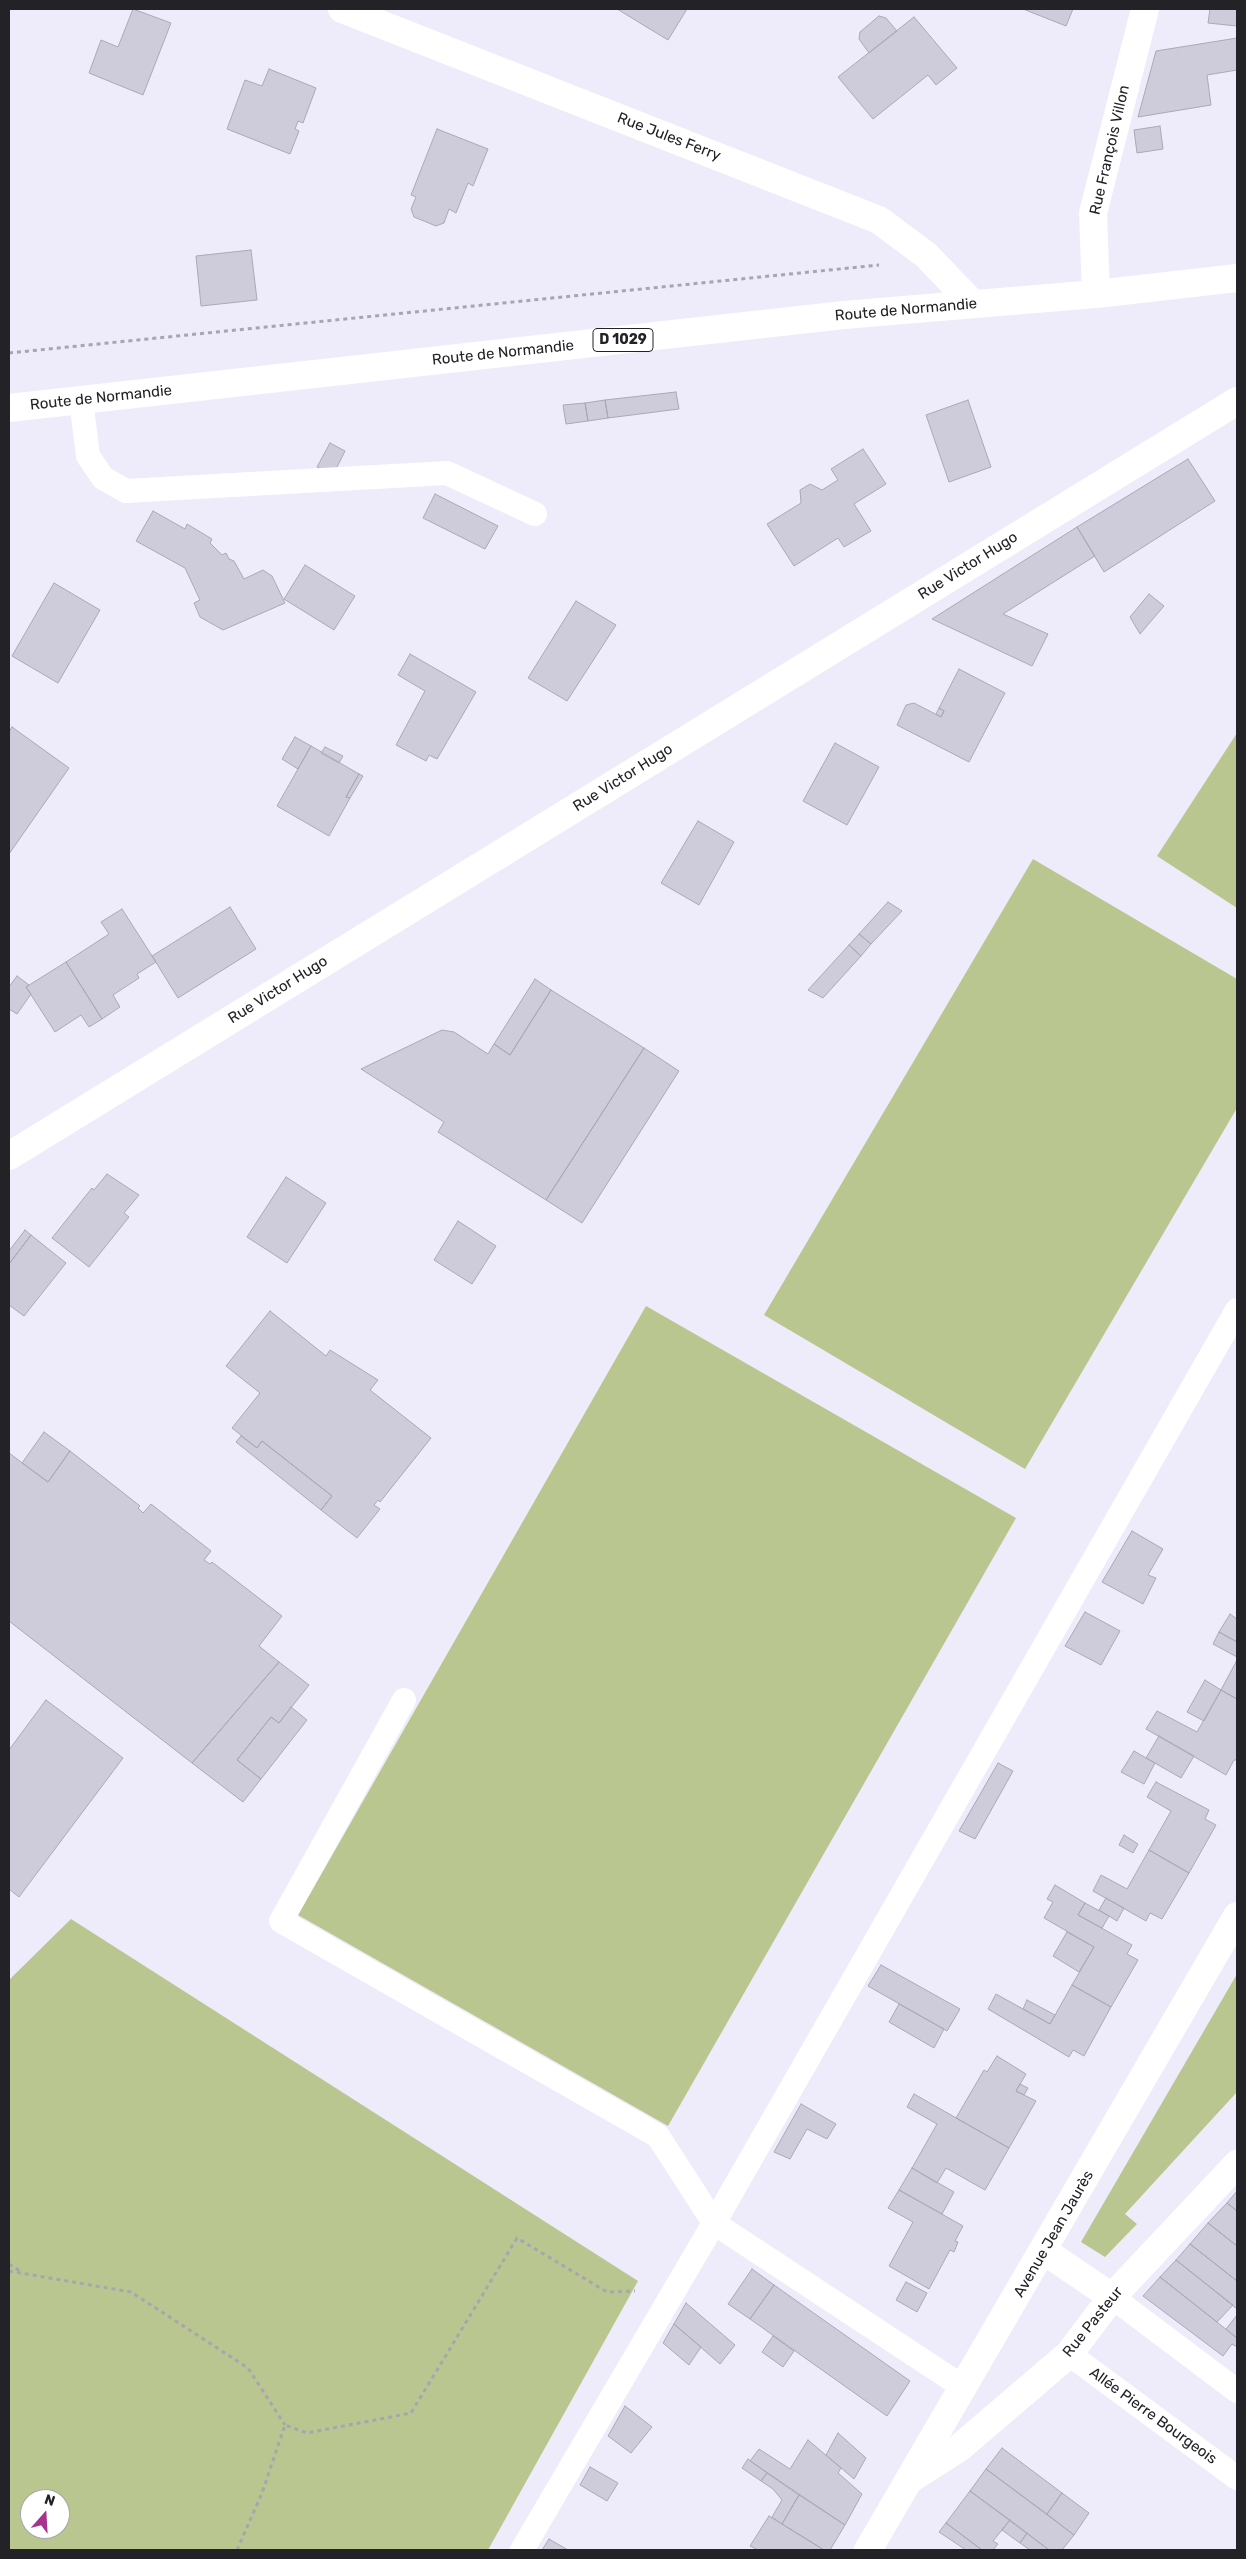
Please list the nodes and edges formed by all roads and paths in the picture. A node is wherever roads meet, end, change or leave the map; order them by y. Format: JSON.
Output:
{"nodes":[{"id":1,"x":342,"y":9,"type":"edge"},
{"id":2,"x":1145,"y":9,"type":"edge"},
{"id":3,"x":926,"y":255,"type":"junction"},
{"id":4,"x":1237,"y":278,"type":"edge"},
{"id":5,"x":1096,"y":294,"type":"junction"},
{"id":6,"x":973,"y":304,"type":"junction"},
{"id":7,"x":9,"y":353,"type":"edge"},
{"id":8,"x":82,"y":400,"type":"junction"},
{"id":9,"x":1237,"y":401,"type":"edge"},
{"id":10,"x":9,"y":408,"type":"edge"},
{"id":11,"x":535,"y":514,"type":"dead end"},
{"id":12,"x":9,"y":1156,"type":"edge"},
{"id":13,"x":1237,"y":1310,"type":"edge"},
{"id":14,"x":404,"y":1700,"type":"dead end"},
{"id":15,"x":1237,"y":1916,"type":"edge"},
{"id":16,"x":1237,"y":2164,"type":"edge"},
{"id":17,"x":714,"y":2223,"type":"junction"},
{"id":18,"x":1044,"y":2252,"type":"junction"},
{"id":19,"x":9,"y":2264,"type":"edge"},
{"id":20,"x":9,"y":2271,"type":"edge"},
{"id":21,"x":21,"y":2271,"type":"junction"},
{"id":22,"x":676,"y":2288,"type":"junction"},
{"id":23,"x":1112,"y":2297,"type":"junction"},
{"id":24,"x":1070,"y":2354,"type":"junction"},
{"id":25,"x":964,"y":2387,"type":"junction"},
{"id":26,"x":1237,"y":2391,"type":"edge"},
{"id":27,"x":285,"y":2425,"type":"junction"},
{"id":28,"x":1237,"y":2478,"type":"edge"},
{"id":29,"x":909,"y":2480,"type":"junction"},
{"id":30,"x":237,"y":2550,"type":"edge"},
{"id":31,"x":522,"y":2550,"type":"edge"},
{"id":32,"x":868,"y":2550,"type":"edge"}],
"edges":[{"from":1,"to":3,"type":"street","name":"Rue Jules Ferry"},
{"from":2,"to":5,"type":"street","name":"Rue François Villon"},
{"from":3,"to":6,"type":"street","name":"Rue Jules Ferry"},
{"from":3,"to":7,"type":"path"},
{"from":4,"to":5,"type":"street","name":"Route de Normandie","number":"D 1029"},
{"from":5,"to":6,"type":"street","name":"Route de Normandie","number":"D 1029"},
{"from":6,"to":8,"type":"street","name":"Route de Normandie","number":"D 1029"},
{"from":8,"to":10,"type":"street","name":"Route de Normandie","number":"D 1029"},
{"from":8,"to":11,"type":"lane"},
{"from":9,"to":12,"type":"street","name":"Rue Victor Hugo"},
{"from":13,"to":17,"type":"lane"},
{"from":14,"to":17,"type":"lane"},
{"from":15,"to":18,"type":"street","name":"Avenue Jean Jaurès"},
{"from":16,"to":23,"type":"street","name":"Rue Pasteur"},
{"from":17,"to":22,"type":"lane"},
{"from":17,"to":25,"type":"lane"},
{"from":18,"to":23,"type":"street"},
{"from":18,"to":25,"type":"street","name":"Avenue Jean Jaurès"},
{"from":19,"to":21,"type":"path"},
{"from":20,"to":21,"type":"path"},
{"from":21,"to":27,"type":"path"},
{"from":22,"to":27,"type":"path"},
{"from":22,"to":31,"type":"lane"},
{"from":23,"to":24,"type":"street","name":"Rue Pasteur"},
{"from":23,"to":26,"type":"lane"},
{"from":24,"to":28,"type":"lane","name":"Allée Pierre Bourgeois"},
{"from":24,"to":29,"type":"street","name":"Rue Pasteur"},
{"from":25,"to":29,"type":"street","name":"Avenue Jean Jaurès"},
{"from":27,"to":30,"type":"path"},
{"from":29,"to":32,"type":"street","name":"Avenue Jean Jaurès"}]}
